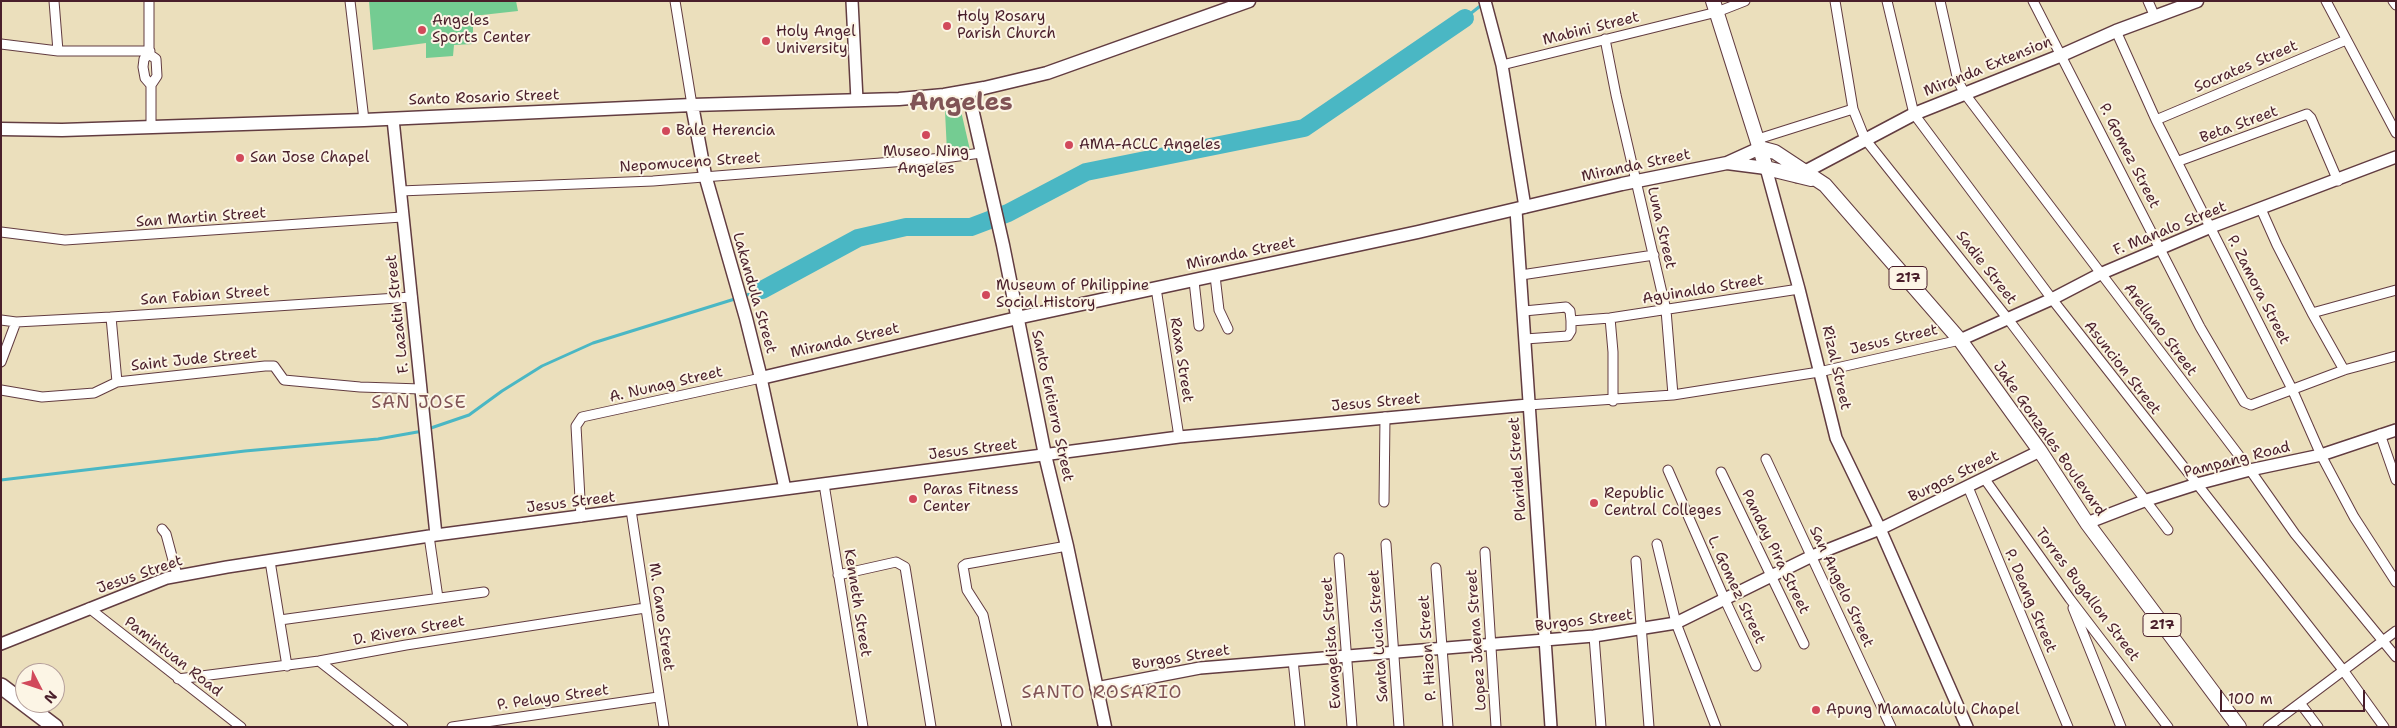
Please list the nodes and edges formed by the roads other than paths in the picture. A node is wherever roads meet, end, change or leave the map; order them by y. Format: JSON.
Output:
{"nodes":[{"id":1,"x":54,"y":1,"type":"edge"},
{"id":2,"x":149,"y":1,"type":"edge"},
{"id":3,"x":350,"y":1,"type":"edge"},
{"id":4,"x":675,"y":1,"type":"edge"},
{"id":5,"x":852,"y":1,"type":"edge"},
{"id":6,"x":1249,"y":1,"type":"edge"},
{"id":7,"x":1745,"y":1,"type":"edge"},
{"id":8,"x":1835,"y":1,"type":"edge"},
{"id":9,"x":1887,"y":1,"type":"edge"},
{"id":10,"x":1940,"y":1,"type":"edge"},
{"id":11,"x":2033,"y":1,"type":"edge"},
{"id":12,"x":2148,"y":1,"type":"edge"},
{"id":13,"x":2197,"y":1,"type":"edge"},
{"id":14,"x":2326,"y":1,"type":"edge"},
{"id":15,"x":2393,"y":1,"type":"edge"},
{"id":16,"x":1486,"y":4,"type":"edge"},
{"id":17,"x":2396,"y":5,"type":"edge"},
{"id":18,"x":1715,"y":7,"type":"edge"},
{"id":19,"x":2154,"y":17,"type":"junction"},
{"id":20,"x":2116,"y":31,"type":"junction"},
{"id":21,"x":1605,"y":39,"type":"junction"},
{"id":22,"x":2346,"y":40,"type":"junction"},
{"id":23,"x":1,"y":44,"type":"edge"},
{"id":24,"x":58,"y":51,"type":"junction"},
{"id":25,"x":150,"y":52,"type":"junction"},
{"id":26,"x":2062,"y":55,"type":"junction"},
{"id":27,"x":1502,"y":65,"type":"junction"},
{"id":28,"x":151,"y":84,"type":"junction"},
{"id":29,"x":968,"y":91,"type":"junction"},
{"id":30,"x":1965,"y":94,"type":"junction"},
{"id":31,"x":857,"y":100,"type":"junction"},
{"id":32,"x":692,"y":105,"type":"junction"},
{"id":33,"x":1853,"y":109,"type":"junction"},
{"id":34,"x":1914,"y":114,"type":"junction"},
{"id":35,"x":393,"y":118,"type":"junction"},
{"id":36,"x":364,"y":120,"type":"junction"},
{"id":37,"x":2156,"y":120,"type":"junction"},
{"id":38,"x":151,"y":127,"type":"junction"},
{"id":39,"x":1,"y":129,"type":"edge"},
{"id":40,"x":2396,"y":133,"type":"edge"},
{"id":41,"x":1865,"y":139,"type":"junction"},
{"id":42,"x":1759,"y":143,"type":"junction"},
{"id":43,"x":981,"y":153,"type":"junction"},
{"id":44,"x":2396,"y":157,"type":"edge"},
{"id":45,"x":2179,"y":162,"type":"junction"},
{"id":46,"x":1728,"y":163,"type":"junction"},
{"id":47,"x":1766,"y":168,"type":"junction"},
{"id":48,"x":1801,"y":173,"type":"junction"},
{"id":49,"x":705,"y":175,"type":"junction"},
{"id":50,"x":2338,"y":181,"type":"junction"},
{"id":51,"x":1636,"y":182,"type":"junction"},
{"id":52,"x":400,"y":191,"type":"junction"},
{"id":53,"x":1520,"y":208,"type":"junction"},
{"id":54,"x":2261,"y":209,"type":"junction"},
{"id":55,"x":402,"y":217,"type":"junction"},
{"id":56,"x":2211,"y":227,"type":"junction"},
{"id":57,"x":1,"y":232,"type":"edge"},
{"id":58,"x":2161,"y":249,"type":"junction"},
{"id":59,"x":1654,"y":255,"type":"junction"},
{"id":60,"x":2100,"y":274,"type":"junction"},
{"id":61,"x":1521,"y":275,"type":"junction"},
{"id":62,"x":1215,"y":276,"type":"junction"},
{"id":63,"x":1194,"y":281,"type":"junction"},
{"id":64,"x":1156,"y":288,"type":"junction"},
{"id":65,"x":1799,"y":289,"type":"junction"},
{"id":66,"x":2396,"y":290,"type":"edge"},
{"id":67,"x":412,"y":297,"type":"junction"},
{"id":68,"x":2052,"y":299,"type":"junction"},
{"id":69,"x":1666,"y":310,"type":"junction"},
{"id":70,"x":1524,"y":311,"type":"junction"},
{"id":71,"x":2312,"y":313,"type":"junction"},
{"id":72,"x":111,"y":317,"type":"junction"},
{"id":73,"x":1018,"y":318,"type":"junction"},
{"id":74,"x":1610,"y":318,"type":"junction"},
{"id":75,"x":2008,"y":319,"type":"junction"},
{"id":76,"x":1,"y":320,"type":"edge"},
{"id":77,"x":1571,"y":321,"type":"junction"},
{"id":78,"x":16,"y":322,"type":"junction"},
{"id":79,"x":1200,"y":326,"type":"dead end"},
{"id":80,"x":1228,"y":329,"type":"dead end"},
{"id":81,"x":1525,"y":339,"type":"junction"},
{"id":82,"x":1960,"y":340,"type":"junction"},
{"id":83,"x":2396,"y":356,"type":"edge"},
{"id":84,"x":1,"y":362,"type":"edge"},
{"id":85,"x":2344,"y":370,"type":"junction"},
{"id":86,"x":1819,"y":372,"type":"junction"},
{"id":87,"x":761,"y":378,"type":"junction"},
{"id":88,"x":117,"y":382,"type":"junction"},
{"id":89,"x":421,"y":389,"type":"junction"},
{"id":90,"x":2292,"y":389,"type":"junction"},
{"id":91,"x":1,"y":390,"type":"edge"},
{"id":92,"x":1673,"y":395,"type":"junction"},
{"id":93,"x":1613,"y":401,"type":"junction"},
{"id":94,"x":1528,"y":406,"type":"junction"},
{"id":95,"x":1385,"y":417,"type":"junction"},
{"id":96,"x":2396,"y":430,"type":"edge"},
{"id":97,"x":2380,"y":434,"type":"junction"},
{"id":98,"x":1178,"y":437,"type":"junction"},
{"id":99,"x":2040,"y":451,"type":"junction"},
{"id":100,"x":1045,"y":455,"type":"junction"},
{"id":101,"x":2321,"y":455,"type":"junction"},
{"id":102,"x":1766,"y":459,"type":"dead end"},
{"id":103,"x":1668,"y":470,"type":"dead end"},
{"id":104,"x":2250,"y":470,"type":"junction"},
{"id":105,"x":1721,"y":472,"type":"dead end"},
{"id":106,"x":1984,"y":478,"type":"junction"},
{"id":107,"x":2396,"y":480,"type":"edge"},
{"id":108,"x":824,"y":484,"type":"junction"},
{"id":109,"x":2197,"y":484,"type":"junction"},
{"id":110,"x":1968,"y":487,"type":"junction"},
{"id":111,"x":785,"y":488,"type":"junction"},
{"id":112,"x":2144,"y":501,"type":"junction"},
{"id":113,"x":1384,"y":502,"type":"dead end"},
{"id":114,"x":631,"y":510,"type":"junction"},
{"id":115,"x":581,"y":517,"type":"junction"},
{"id":116,"x":2087,"y":523,"type":"junction"},
{"id":117,"x":1880,"y":529,"type":"junction"},
{"id":118,"x":162,"y":530,"type":"dead end"},
{"id":119,"x":2168,"y":530,"type":"dead end"},
{"id":120,"x":433,"y":536,"type":"junction"},
{"id":121,"x":1386,"y":544,"type":"dead end"},
{"id":122,"x":1657,"y":544,"type":"dead end"},
{"id":123,"x":1067,"y":546,"type":"junction"},
{"id":124,"x":1485,"y":552,"type":"dead end"},
{"id":125,"x":1812,"y":556,"type":"junction"},
{"id":126,"x":1339,"y":558,"type":"dead end"},
{"id":127,"x":270,"y":561,"type":"junction"},
{"id":128,"x":1636,"y":561,"type":"dead end"},
{"id":129,"x":1436,"y":568,"type":"dead end"},
{"id":130,"x":838,"y":575,"type":"junction"},
{"id":131,"x":177,"y":576,"type":"junction"},
{"id":132,"x":1772,"y":576,"type":"junction"},
{"id":133,"x":2396,"y":582,"type":"edge"},
{"id":134,"x":484,"y":592,"type":"dead end"},
{"id":135,"x":438,"y":598,"type":"junction"},
{"id":136,"x":2070,"y":599,"type":"junction"},
{"id":137,"x":1725,"y":600,"type":"junction"},
{"id":138,"x":89,"y":608,"type":"junction"},
{"id":139,"x":646,"y":608,"type":"junction"},
{"id":140,"x":280,"y":620,"type":"junction"},
{"id":141,"x":1676,"y":623,"type":"junction"},
{"id":142,"x":1640,"y":629,"type":"junction"},
{"id":143,"x":2396,"y":631,"type":"edge"},
{"id":144,"x":1594,"y":636,"type":"junction"},
{"id":145,"x":2382,"y":640,"type":"junction"},
{"id":146,"x":1545,"y":641,"type":"junction"},
{"id":147,"x":1,"y":644,"type":"edge"},
{"id":148,"x":1804,"y":644,"type":"dead end"},
{"id":149,"x":1491,"y":645,"type":"junction"},
{"id":150,"x":1441,"y":650,"type":"junction"},
{"id":151,"x":1394,"y":652,"type":"junction"},
{"id":152,"x":1345,"y":655,"type":"junction"},
{"id":153,"x":2396,"y":657,"type":"edge"},
{"id":154,"x":1293,"y":660,"type":"junction"},
{"id":155,"x":320,"y":661,"type":"junction"},
{"id":156,"x":286,"y":666,"type":"junction"},
{"id":157,"x":1756,"y":666,"type":"dead end"},
{"id":158,"x":2343,"y":670,"type":"junction"},
{"id":159,"x":178,"y":679,"type":"junction"},
{"id":160,"x":1,"y":686,"type":"edge"},
{"id":161,"x":1096,"y":688,"type":"junction"},
{"id":162,"x":658,"y":697,"type":"junction"},
{"id":163,"x":2300,"y":703,"type":"junction"},
{"id":164,"x":55,"y":727,"type":"edge"},
{"id":165,"x":241,"y":727,"type":"edge"},
{"id":166,"x":403,"y":727,"type":"edge"},
{"id":167,"x":452,"y":727,"type":"edge"},
{"id":168,"x":664,"y":727,"type":"edge"},
{"id":169,"x":863,"y":727,"type":"edge"},
{"id":170,"x":931,"y":727,"type":"edge"},
{"id":171,"x":1007,"y":727,"type":"edge"},
{"id":172,"x":1105,"y":727,"type":"edge"},
{"id":173,"x":1300,"y":727,"type":"edge"},
{"id":174,"x":1352,"y":727,"type":"edge"},
{"id":175,"x":1399,"y":727,"type":"edge"},
{"id":176,"x":1448,"y":727,"type":"edge"},
{"id":177,"x":1496,"y":727,"type":"edge"},
{"id":178,"x":1550,"y":727,"type":"edge"},
{"id":179,"x":1601,"y":727,"type":"edge"},
{"id":180,"x":1648,"y":727,"type":"edge"},
{"id":181,"x":1716,"y":727,"type":"edge"},
{"id":182,"x":1891,"y":727,"type":"edge"},
{"id":183,"x":1967,"y":727,"type":"edge"},
{"id":184,"x":2068,"y":727,"type":"edge"},
{"id":185,"x":2121,"y":727,"type":"edge"},
{"id":186,"x":2168,"y":727,"type":"edge"},
{"id":187,"x":2238,"y":727,"type":"edge"},
{"id":188,"x":2268,"y":727,"type":"edge"},
{"id":189,"x":2318,"y":727,"type":"edge"},
{"id":190,"x":2384,"y":727,"type":"edge"}],
"edges":[{"from":1,"to":24,"type":"street"},
{"from":2,"to":25,"type":"street"},
{"from":3,"to":36,"type":"street"},
{"from":4,"to":32,"type":"street"},
{"from":5,"to":31,"type":"street"},
{"from":6,"to":29,"type":"main road","name":"Santo Rosario Street"},
{"from":7,"to":18,"type":"street","name":"Mabini Street"},
{"from":8,"to":33,"type":"street","name":"Sadie Street"},
{"from":9,"to":34,"type":"street","name":"Asuncion Street"},
{"from":10,"to":30,"type":"street","name":"Arellano Street"},
{"from":11,"to":26,"type":"street","name":"P. Gomez Street"},
{"from":12,"to":19,"type":"street"},
{"from":13,"to":19,"type":"main road","name":"Miranda Extension"},
{"from":14,"to":22,"type":"street"},
{"from":15,"to":17,"type":"street"},
{"from":16,"to":27,"type":"street","name":"Plaridel Street"},
{"from":18,"to":21,"type":"street","name":"Mabini Street"},
{"from":18,"to":42,"type":"main road","name":"Rizal Street"},
{"from":19,"to":20,"type":"main road","name":"Miranda Extension"},
{"from":20,"to":26,"type":"main road","name":"Miranda Extension"},
{"from":20,"to":37,"type":"street","name":"P. Zamora Street"},
{"from":21,"to":27,"type":"street","name":"Mabini Street"},
{"from":21,"to":51,"type":"street","name":"Luna Street"},
{"from":22,"to":37,"type":"street","name":"Socrates Street"},
{"from":22,"to":40,"type":"street"},
{"from":23,"to":24,"type":"street"},
{"from":24,"to":25,"type":"street"},
{"from":25,"to":28,"type":"street"},
{"from":25,"to":28,"type":"street"},
{"from":26,"to":30,"type":"main road","name":"Miranda Extension"},
{"from":26,"to":58,"type":"street","name":"P. Gomez Street"},
{"from":27,"to":53,"type":"street","name":"Plaridel Street"},
{"from":28,"to":38,"type":"street"},
{"from":29,"to":31,"type":"main road","name":"Santo Rosario Street"},
{"from":29,"to":43,"type":"main road","name":"Santo Entierro Street"},
{"from":30,"to":34,"type":"main road","name":"Miranda Extension"},
{"from":30,"to":60,"type":"street","name":"Arellano Street"},
{"from":31,"to":32,"type":"main road","name":"Santo Rosario Street"},
{"from":32,"to":35,"type":"main road","name":"Santo Rosario Street"},
{"from":32,"to":49,"type":"main road","name":"Lakandula Street"},
{"from":33,"to":41,"type":"street","name":"Sadie Street"},
{"from":33,"to":42,"type":"street"},
{"from":34,"to":41,"type":"main road","name":"Miranda Extension"},
{"from":34,"to":68,"type":"street","name":"Asuncion Street"},
{"from":35,"to":36,"type":"main road","name":"Santo Rosario Street"},
{"from":35,"to":52,"type":"street","name":"F. Lazatin Street"},
{"from":36,"to":38,"type":"main road","name":"Santo Rosario Street"},
{"from":37,"to":45,"type":"street","name":"P. Zamora Street"},
{"from":38,"to":39,"type":"main road","name":"Santo Rosario Street"},
{"from":41,"to":48,"type":"main road","name":"Miranda Extension"},
{"from":41,"to":75,"type":"street","name":"Sadie Street"},
{"from":42,"to":46,"type":"main road","name":"Miranda Street"},
{"from":42,"to":47,"type":"main road","name":"Rizal Street"},
{"from":42,"to":48,"type":"main road","name":"Jake Gonzales Boulevard","number":"217"},
{"from":43,"to":49,"type":"street","name":"Nepomuceno Street"},
{"from":43,"to":73,"type":"main road","name":"Santo Entierro Street"},
{"from":44,"to":50,"type":"street","name":"F. Manalo Street"},
{"from":45,"to":50,"type":"street","name":"Beta Street"},
{"from":45,"to":56,"type":"street","name":"P. Zamora Street"},
{"from":46,"to":47,"type":"main road","name":"Miranda Street"},
{"from":46,"to":51,"type":"main road","name":"Miranda Street"},
{"from":47,"to":48,"type":"main road","name":"Jake Gonzales Boulevard","number":"217"},
{"from":47,"to":65,"type":"street","name":"Rizal Street"},
{"from":48,"to":82,"type":"main road","name":"Jake Gonzales Boulevard","number":"217"},
{"from":49,"to":52,"type":"street","name":"Nepomuceno Street"},
{"from":49,"to":87,"type":"main road","name":"Lakandula Street"},
{"from":50,"to":54,"type":"street","name":"F. Manalo Street"},
{"from":51,"to":53,"type":"main road","name":"Miranda Street"},
{"from":51,"to":59,"type":"street","name":"Luna Street"},
{"from":52,"to":55,"type":"street","name":"F. Lazatin Street"},
{"from":53,"to":61,"type":"street","name":"Plaridel Street"},
{"from":53,"to":62,"type":"main road","name":"Miranda Street"},
{"from":54,"to":56,"type":"street","name":"F. Manalo Street"},
{"from":54,"to":71,"type":"street"},
{"from":55,"to":57,"type":"street","name":"San Martin Street"},
{"from":55,"to":67,"type":"street","name":"F. Lazatin Street"},
{"from":56,"to":58,"type":"street","name":"F. Manalo Street"},
{"from":56,"to":90,"type":"street","name":"P. Zamora Street"},
{"from":58,"to":60,"type":"street","name":"F. Manalo Street"},
{"from":58,"to":90,"type":"street","name":"P. Gomez Street"},
{"from":59,"to":61,"type":"street"},
{"from":59,"to":69,"type":"street","name":"Luna Street"},
{"from":60,"to":68,"type":"street","name":"F. Manalo Street"},
{"from":60,"to":104,"type":"street","name":"Arellano Street"},
{"from":61,"to":70,"type":"street","name":"Plaridel Street"},
{"from":62,"to":63,"type":"main road","name":"Miranda Street"},
{"from":62,"to":80,"type":"street"},
{"from":63,"to":64,"type":"main road","name":"Miranda Street"},
{"from":63,"to":79,"type":"street"},
{"from":64,"to":73,"type":"main road","name":"Miranda Street"},
{"from":64,"to":98,"type":"street","name":"Raxa Street"},
{"from":65,"to":69,"type":"street","name":"Aguinaldo Street"},
{"from":65,"to":86,"type":"street","name":"Rizal Street"},
{"from":66,"to":71,"type":"street"},
{"from":67,"to":72,"type":"street","name":"San Fabian Street"},
{"from":67,"to":89,"type":"street","name":"F. Lazatin Street"},
{"from":68,"to":75,"type":"street","name":"F. Manalo Street"},
{"from":68,"to":109,"type":"street","name":"Asuncion Street"},
{"from":69,"to":74,"type":"street","name":"Aguinaldo Street"},
{"from":69,"to":92,"type":"street","name":"Luna Street"},
{"from":70,"to":77,"type":"street"},
{"from":70,"to":81,"type":"street","name":"Plaridel Street"},
{"from":71,"to":85,"type":"street"},
{"from":72,"to":78,"type":"street","name":"San Fabian Street"},
{"from":72,"to":88,"type":"street","name":"Saint Jude Street"},
{"from":73,"to":87,"type":"main road","name":"Miranda Street"},
{"from":73,"to":100,"type":"main road","name":"Santo Entierro Street"},
{"from":74,"to":77,"type":"street","name":"Aguinaldo Street"},
{"from":74,"to":93,"type":"street"},
{"from":75,"to":82,"type":"street","name":"F. Manalo Street"},
{"from":75,"to":112,"type":"street","name":"Sadie Street"},
{"from":76,"to":78,"type":"street","name":"San Fabian Street"},
{"from":77,"to":81,"type":"street"},
{"from":78,"to":84,"type":"street"},
{"from":81,"to":94,"type":"street","name":"Plaridel Street"},
{"from":82,"to":86,"type":"street","name":"Jesus Street"},
{"from":82,"to":99,"type":"main road","name":"Jake Gonzales Boulevard","number":"217"},
{"from":83,"to":85,"type":"street"},
{"from":85,"to":90,"type":"street"},
{"from":86,"to":92,"type":"street","name":"Jesus Street"},
{"from":86,"to":117,"type":"street","name":"Rizal Street"},
{"from":87,"to":111,"type":"street","name":"Lakandula Street"},
{"from":87,"to":115,"type":"street","name":"A. Nunag Street"},
{"from":88,"to":89,"type":"street","name":"Saint Jude Street"},
{"from":88,"to":91,"type":"street"},
{"from":89,"to":120,"type":"street","name":"F. Lazatin Street"},
{"from":90,"to":101,"type":"street","name":"P. Zamora Street"},
{"from":92,"to":93,"type":"street","name":"Jesus Street"},
{"from":93,"to":94,"type":"street","name":"Jesus Street"},
{"from":94,"to":95,"type":"street","name":"Jesus Street"},
{"from":94,"to":146,"type":"street","name":"Plaridel Street"},
{"from":95,"to":98,"type":"street","name":"Jesus Street"},
{"from":95,"to":113,"type":"street"},
{"from":96,"to":97,"type":"street","name":"Pampang Road"},
{"from":97,"to":101,"type":"street","name":"Pampang Road"},
{"from":97,"to":107,"type":"street"},
{"from":98,"to":100,"type":"street","name":"Jesus Street"},
{"from":99,"to":106,"type":"street","name":"Burgos Street"},
{"from":99,"to":116,"type":"main road","name":"Jake Gonzales Boulevard","number":"217"},
{"from":100,"to":108,"type":"street","name":"Jesus Street"},
{"from":100,"to":123,"type":"main road","name":"Santo Entierro Street"},
{"from":101,"to":104,"type":"street","name":"Pampang Road"},
{"from":101,"to":133,"type":"street"},
{"from":102,"to":125,"type":"street","name":"San Angelo Street"},
{"from":103,"to":137,"type":"street","name":"L. Gomez Street"},
{"from":104,"to":109,"type":"street","name":"Pampang Road"},
{"from":104,"to":145,"type":"street","name":"Arellano Street"},
{"from":105,"to":132,"type":"street","name":"Panday Pira Street"},
{"from":106,"to":110,"type":"street","name":"Burgos Street"},
{"from":106,"to":136,"type":"street","name":"Torres Bugallon Street"},
{"from":108,"to":111,"type":"street","name":"Jesus Street"},
{"from":108,"to":130,"type":"street","name":"Kenneth Street"},
{"from":109,"to":112,"type":"street","name":"Pampang Road"},
{"from":109,"to":158,"type":"street","name":"Asuncion Street"},
{"from":110,"to":117,"type":"street","name":"Burgos Street"},
{"from":110,"to":184,"type":"street","name":"P. Deang Street"},
{"from":111,"to":114,"type":"street","name":"Jesus Street"},
{"from":112,"to":116,"type":"street","name":"Pampang Road"},
{"from":112,"to":119,"type":"street","name":"Sadie Street"},
{"from":114,"to":115,"type":"street","name":"Jesus Street"},
{"from":114,"to":139,"type":"street","name":"M. Cano Street"},
{"from":115,"to":120,"type":"street","name":"Jesus Street"},
{"from":116,"to":187,"type":"main road","name":"Jake Gonzales Boulevard","number":"217"},
{"from":117,"to":125,"type":"street","name":"Burgos Street"},
{"from":117,"to":183,"type":"street","name":"Rizal Street"},
{"from":118,"to":131,"type":"street"},
{"from":120,"to":127,"type":"street","name":"Jesus Street"},
{"from":120,"to":135,"type":"street"},
{"from":121,"to":151,"type":"street","name":"Santa Lucia Street"},
{"from":122,"to":141,"type":"street"},
{"from":123,"to":161,"type":"main road","name":"Santo Entierro Street"},
{"from":123,"to":171,"type":"street"},
{"from":124,"to":149,"type":"street","name":"Lopez Jaena Street"},
{"from":125,"to":132,"type":"street","name":"Burgos Street"},
{"from":125,"to":182,"type":"street","name":"San Angelo Street"},
{"from":126,"to":152,"type":"street","name":"Evangelista Street"},
{"from":127,"to":131,"type":"street","name":"Jesus Street"},
{"from":127,"to":140,"type":"street"},
{"from":128,"to":142,"type":"street"},
{"from":129,"to":150,"type":"street","name":"P. Hizon Street"},
{"from":130,"to":169,"type":"street","name":"Kenneth Street"},
{"from":130,"to":170,"type":"street"},
{"from":131,"to":138,"type":"street","name":"Jesus Street"},
{"from":132,"to":137,"type":"street","name":"Burgos Street"},
{"from":132,"to":148,"type":"street","name":"Panday Pira Street"},
{"from":134,"to":135,"type":"street"},
{"from":135,"to":140,"type":"street"},
{"from":136,"to":185,"type":"street"},
{"from":136,"to":186,"type":"street","name":"Torres Bugallon Street"},
{"from":137,"to":141,"type":"street","name":"Burgos Street"},
{"from":137,"to":157,"type":"street","name":"L. Gomez Street"},
{"from":138,"to":147,"type":"street","name":"Jesus Street"},
{"from":138,"to":159,"type":"street","name":"Pamintuan Road"},
{"from":139,"to":155,"type":"street","name":"D. Rivera Street"},
{"from":139,"to":162,"type":"street","name":"M. Cano Street"},
{"from":140,"to":156,"type":"street"},
{"from":141,"to":142,"type":"street","name":"Burgos Street"},
{"from":141,"to":181,"type":"street"},
{"from":142,"to":144,"type":"street","name":"Burgos Street"},
{"from":142,"to":180,"type":"street"},
{"from":143,"to":145,"type":"street"},
{"from":144,"to":146,"type":"street","name":"Burgos Street"},
{"from":144,"to":179,"type":"street"},
{"from":145,"to":153,"type":"street","name":"Arellano Street"},
{"from":145,"to":158,"type":"street"},
{"from":146,"to":149,"type":"street","name":"Burgos Street"},
{"from":146,"to":178,"type":"street","name":"Plaridel Street"},
{"from":149,"to":150,"type":"street","name":"Burgos Street"},
{"from":149,"to":177,"type":"street","name":"Lopez Jaena Street"},
{"from":150,"to":151,"type":"street","name":"Burgos Street"},
{"from":150,"to":176,"type":"street","name":"P. Hizon Street"},
{"from":151,"to":152,"type":"street","name":"Burgos Street"},
{"from":151,"to":175,"type":"street","name":"Santa Lucia Street"},
{"from":152,"to":154,"type":"street","name":"Burgos Street"},
{"from":152,"to":174,"type":"street","name":"Evangelista Street"},
{"from":154,"to":161,"type":"street","name":"Burgos Street"},
{"from":154,"to":173,"type":"street"},
{"from":155,"to":156,"type":"street","name":"D. Rivera Street"},
{"from":155,"to":166,"type":"street"},
{"from":156,"to":159,"type":"street","name":"D. Rivera Street"},
{"from":158,"to":163,"type":"street"},
{"from":158,"to":190,"type":"street","name":"Asuncion Street"},
{"from":159,"to":165,"type":"street","name":"Pamintuan Road"},
{"from":160,"to":164,"type":"highway"},
{"from":161,"to":172,"type":"main road","name":"Santo Entierro Street"},
{"from":162,"to":167,"type":"street","name":"P. Pelayo Street"},
{"from":162,"to":168,"type":"street","name":"M. Cano Street"},
{"from":163,"to":188,"type":"street"},
{"from":163,"to":189,"type":"street"}]}
